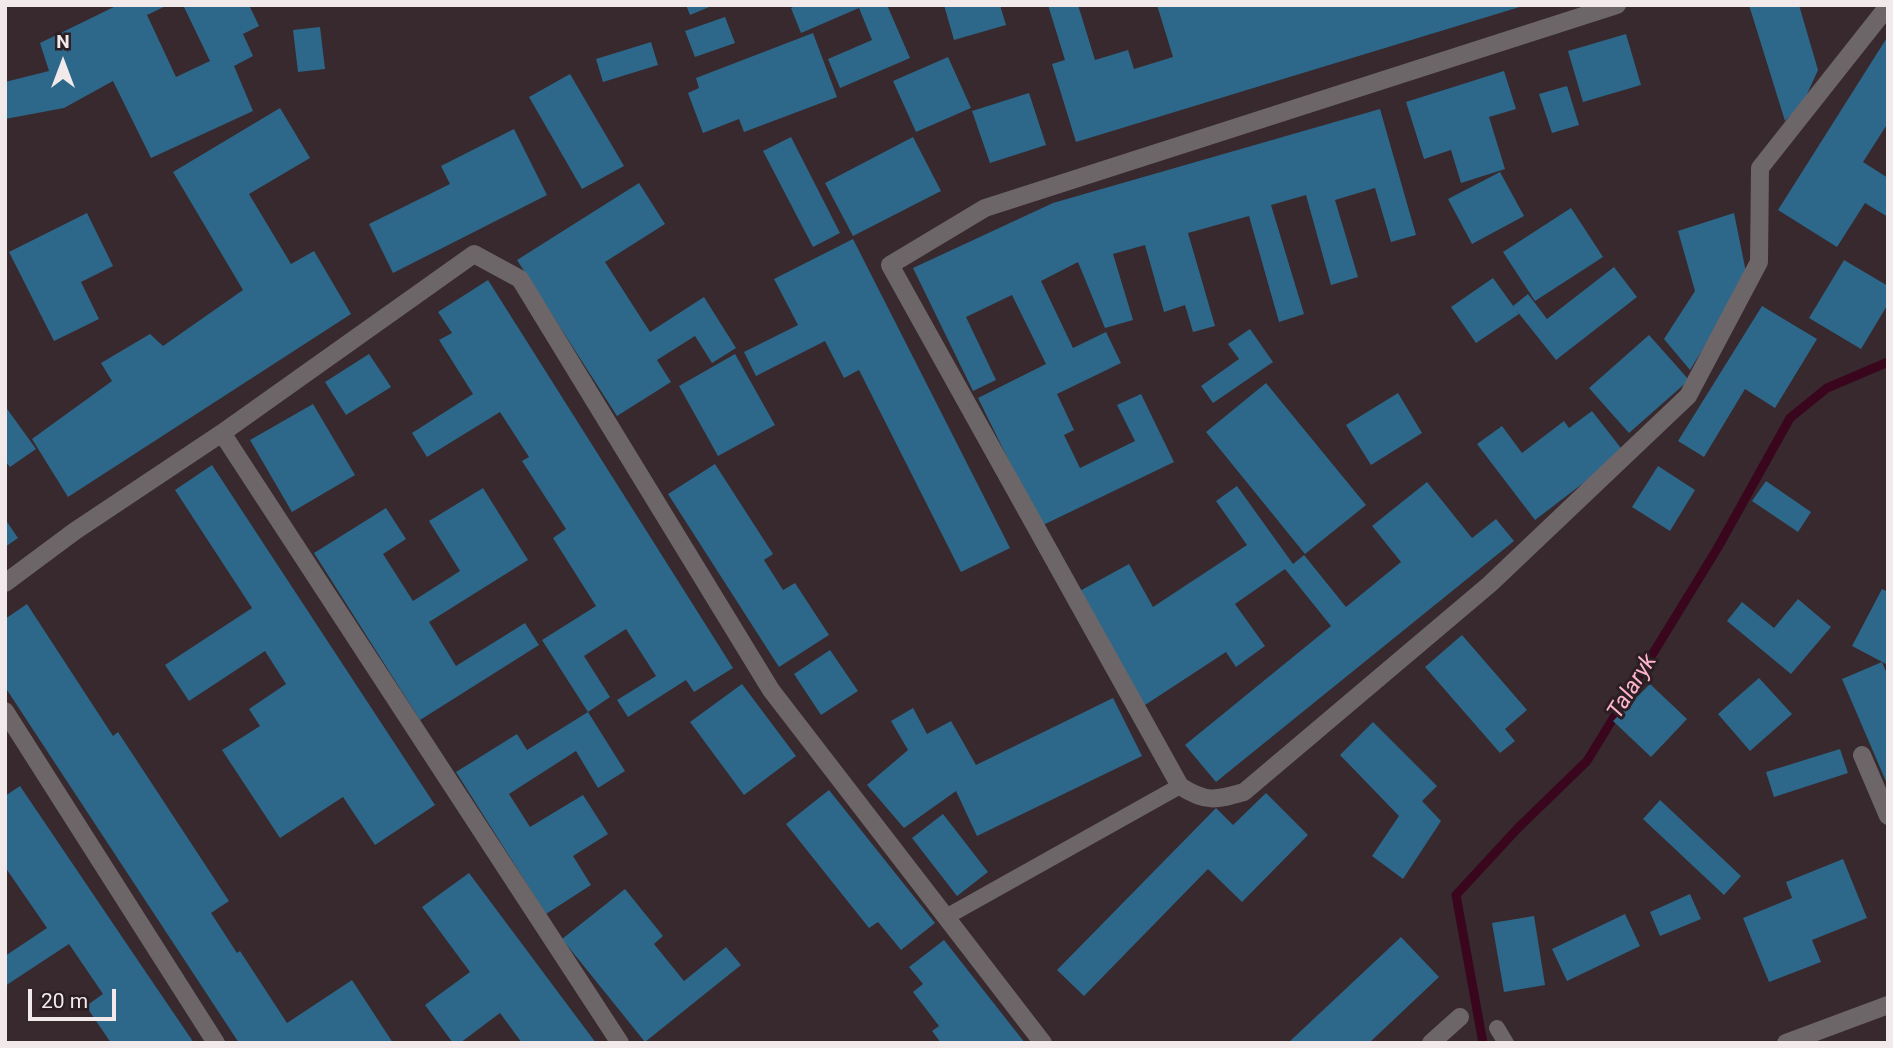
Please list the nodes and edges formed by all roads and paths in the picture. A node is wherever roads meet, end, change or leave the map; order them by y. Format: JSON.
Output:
{"nodes":[{"id":1,"x":1617,"y":5,"type":"edge"},
{"id":2,"x":1888,"y":6,"type":"edge"},
{"id":3,"x":222,"y":433,"type":"junction"},
{"id":4,"x":5,"y":583,"type":"edge"},
{"id":5,"x":5,"y":710,"type":"edge"},
{"id":6,"x":1862,"y":755,"type":"dead end"},
{"id":7,"x":1180,"y":786,"type":"junction"},
{"id":8,"x":1888,"y":816,"type":"edge"},
{"id":9,"x":946,"y":917,"type":"junction"},
{"id":10,"x":1888,"y":1005,"type":"edge"},
{"id":11,"x":1460,"y":1017,"type":"dead end"},
{"id":12,"x":1497,"y":1028,"type":"dead end"},
{"id":13,"x":216,"y":1043,"type":"edge"},
{"id":14,"x":620,"y":1043,"type":"edge"},
{"id":15,"x":1043,"y":1043,"type":"edge"},
{"id":16,"x":1431,"y":1043,"type":"edge"},
{"id":17,"x":1506,"y":1043,"type":"edge"},
{"id":18,"x":1786,"y":1043,"type":"edge"}],
"edges":[{"from":1,"to":7,"type":"street"},
{"from":2,"to":7,"type":"street"},
{"from":3,"to":4,"type":"street"},
{"from":3,"to":9,"type":"street"},
{"from":3,"to":14,"type":"street"},
{"from":5,"to":13,"type":"street"},
{"from":6,"to":8,"type":"street"},
{"from":7,"to":9,"type":"lane"},
{"from":9,"to":15,"type":"street"},
{"from":10,"to":18,"type":"street"},
{"from":11,"to":16,"type":"street"},
{"from":12,"to":17,"type":"lane"}]}
